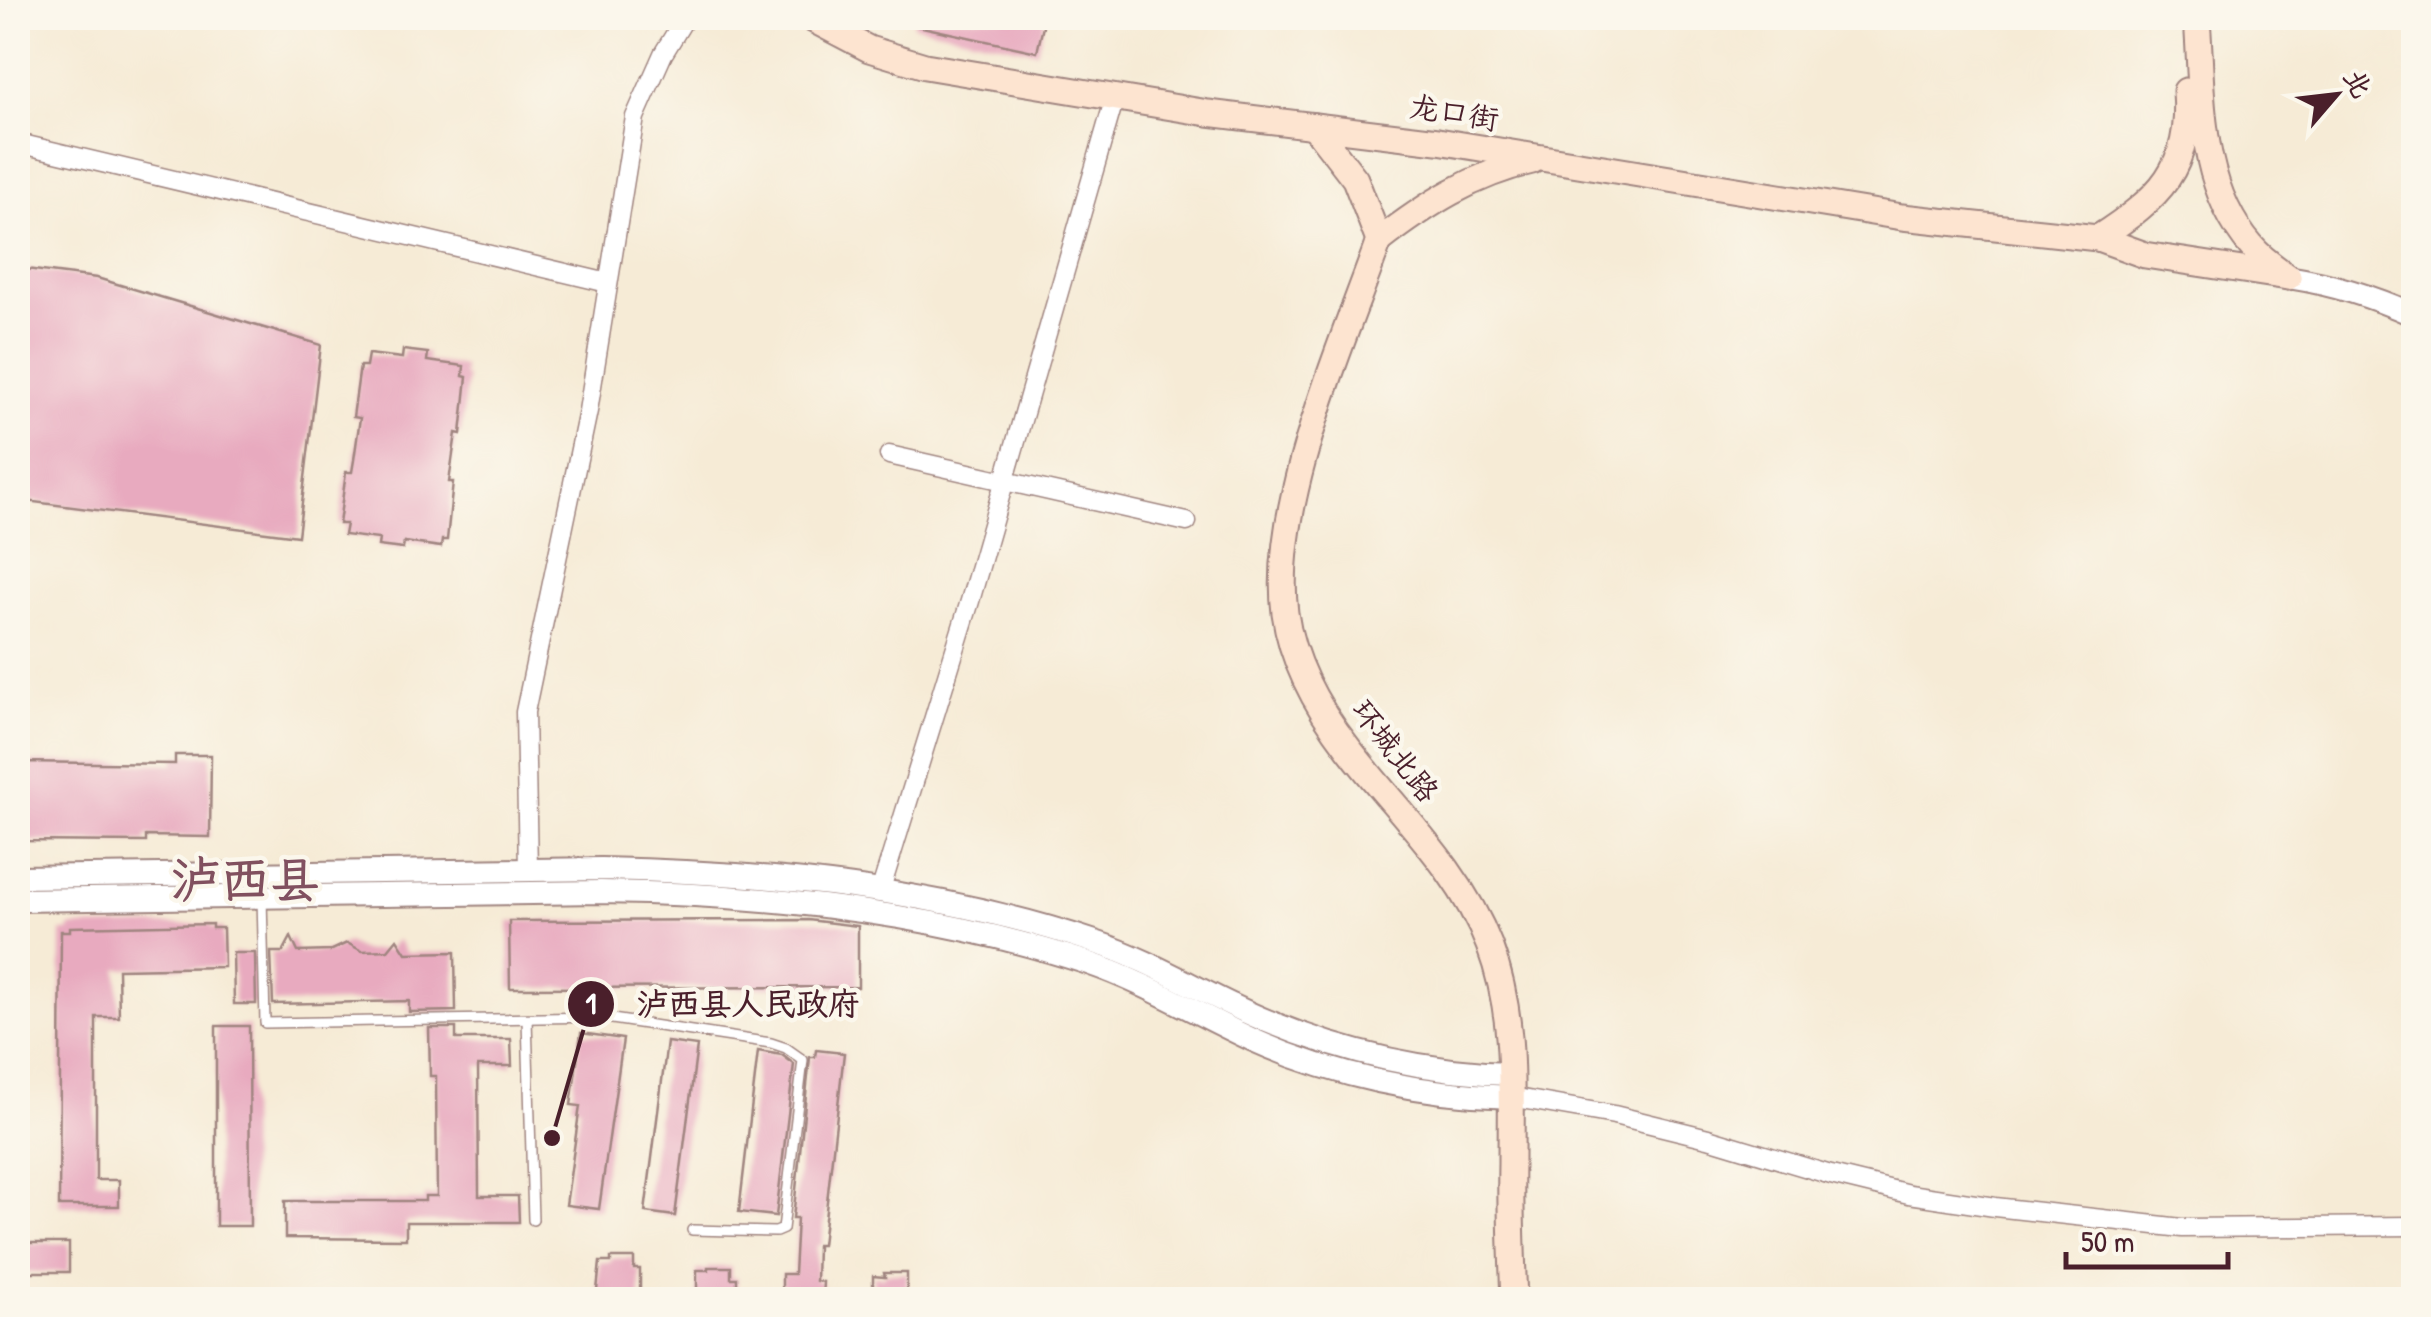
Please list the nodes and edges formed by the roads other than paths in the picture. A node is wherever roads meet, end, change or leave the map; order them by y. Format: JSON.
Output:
{"nodes":[{"id":1,"x":685,"y":18,"type":"edge"},
{"id":2,"x":810,"y":18,"type":"edge"},
{"id":3,"x":2181,"y":18,"type":"edge"},
{"id":4,"x":2197,"y":18,"type":"edge"},
{"id":5,"x":1115,"y":98,"type":"junction"},
{"id":6,"x":1314,"y":126,"type":"junction"},
{"id":7,"x":18,"y":143,"type":"edge"},
{"id":8,"x":1538,"y":160,"type":"junction"},
{"id":9,"x":2098,"y":238,"type":"junction"},
{"id":10,"x":1379,"y":241,"type":"junction"},
{"id":11,"x":2288,"y":277,"type":"junction"},
{"id":12,"x":608,"y":282,"type":"junction"},
{"id":13,"x":2414,"y":316,"type":"edge"},
{"id":14,"x":889,"y":455,"type":"dead end"},
{"id":15,"x":1005,"y":481,"type":"junction"},
{"id":16,"x":1187,"y":522,"type":"dead end"},
{"id":17,"x":528,"y":870,"type":"junction"},
{"id":18,"x":18,"y":877,"type":"edge"},
{"id":19,"x":880,"y":892,"type":"junction"},
{"id":20,"x":262,"y":896,"type":"junction"},
{"id":21,"x":18,"y":900,"type":"edge"},
{"id":22,"x":527,"y":1019,"type":"junction"},
{"id":23,"x":1510,"y":1086,"type":"junction"},
{"id":24,"x":532,"y":1220,"type":"dead end"},
{"id":25,"x":2414,"y":1226,"type":"edge"},
{"id":26,"x":692,"y":1230,"type":"dead end"},
{"id":27,"x":1514,"y":1300,"type":"edge"}],
"edges":[{"from":1,"to":12,"type":"street"},
{"from":2,"to":5,"type":"main road","name":"龙口街"},
{"from":3,"to":9,"type":"main road"},
{"from":4,"to":11,"type":"main road"},
{"from":5,"to":6,"type":"main road","name":"龙口街"},
{"from":5,"to":15,"type":"street"},
{"from":6,"to":8,"type":"main road","name":"龙口街"},
{"from":6,"to":10,"type":"main road"},
{"from":7,"to":12,"type":"street"},
{"from":8,"to":9,"type":"main road","name":"龙口街"},
{"from":8,"to":10,"type":"main road"},
{"from":9,"to":11,"type":"main road","name":"龙口街"},
{"from":10,"to":23,"type":"main road","name":"环城北路"},
{"from":11,"to":13,"type":"street"},
{"from":12,"to":17,"type":"street"},
{"from":14,"to":15,"type":"street"},
{"from":15,"to":16,"type":"street"},
{"from":15,"to":19,"type":"street"},
{"from":17,"to":18,"type":"street"},
{"from":17,"to":19,"type":"street"},
{"from":19,"to":23,"type":"street"},
{"from":20,"to":21,"type":"street"},
{"from":20,"to":22,"type":"lane"},
{"from":20,"to":23,"type":"street"},
{"from":22,"to":24,"type":"lane"},
{"from":22,"to":26,"type":"lane"},
{"from":23,"to":25,"type":"street"},
{"from":23,"to":27,"type":"main road","name":"环城北路"}]}
